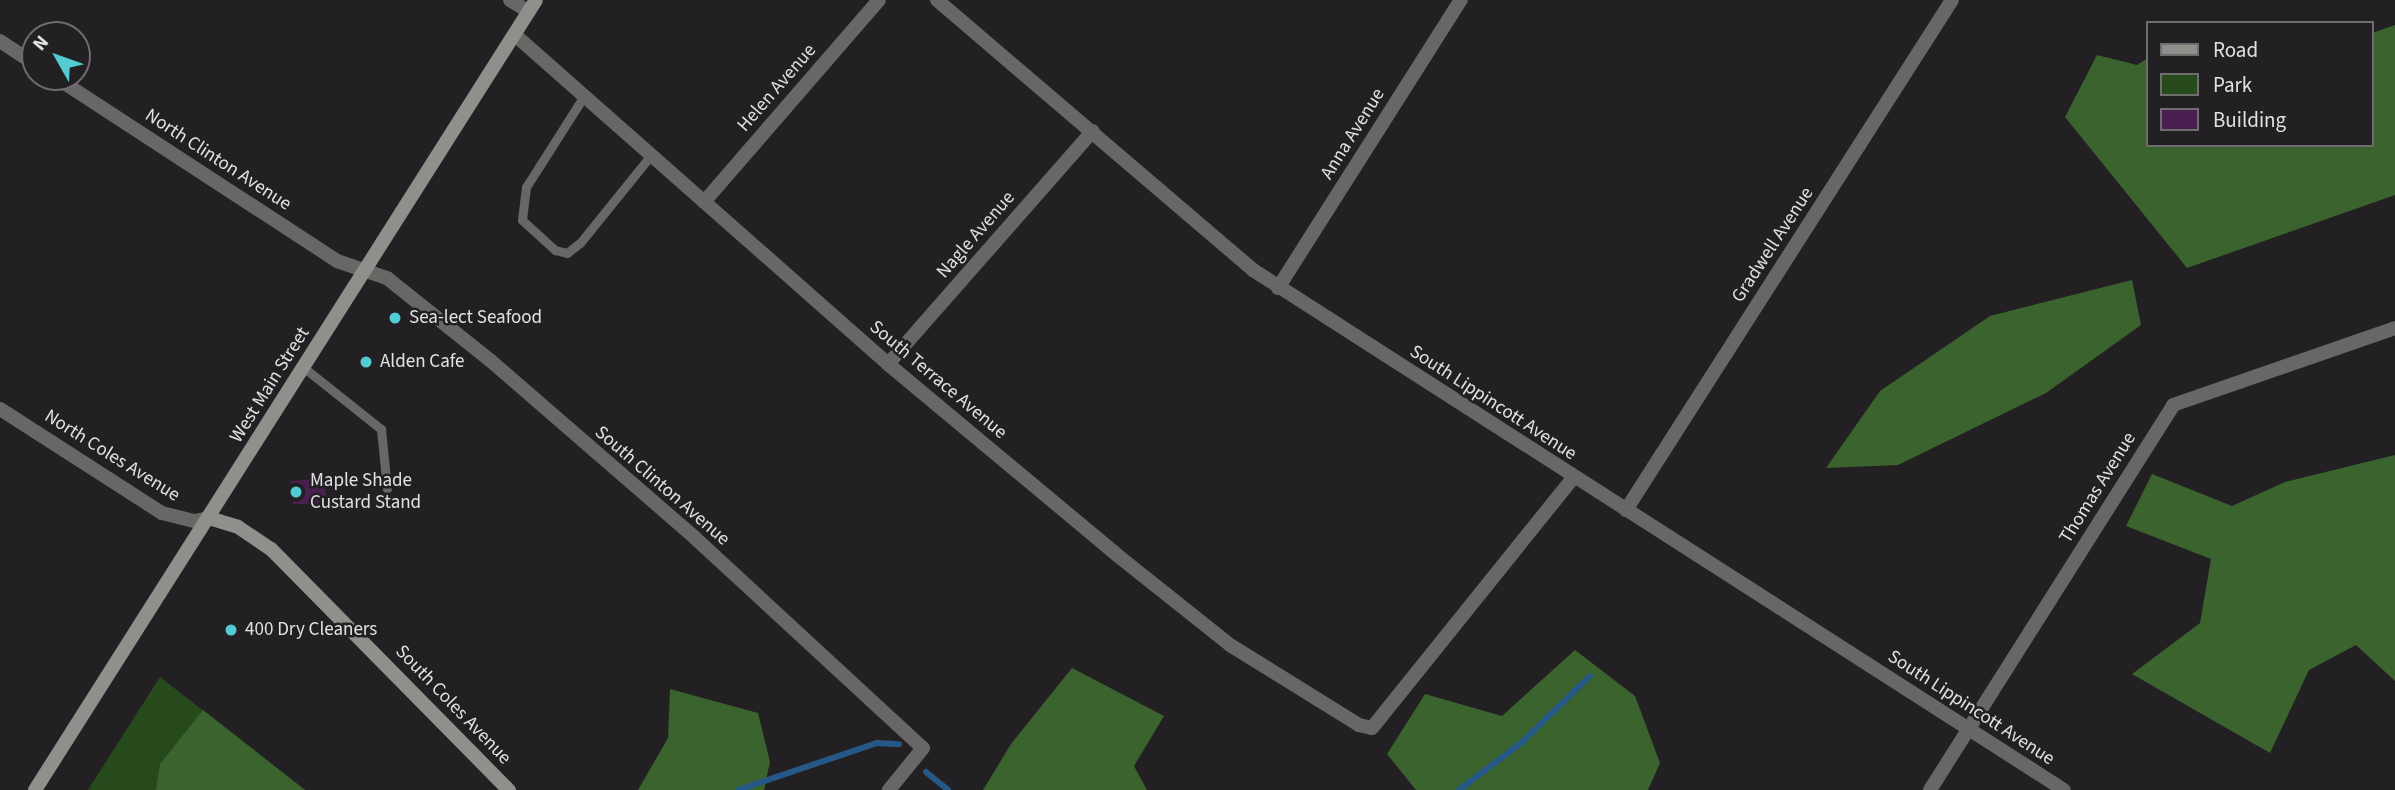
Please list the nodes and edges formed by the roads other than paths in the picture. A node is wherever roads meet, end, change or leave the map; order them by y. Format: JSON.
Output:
{"nodes":[{"id":1,"x":510,"y":0,"type":"edge"},
{"id":2,"x":879,"y":0,"type":"edge"},
{"id":3,"x":937,"y":0,"type":"edge"},
{"id":4,"x":962,"y":0,"type":"edge"},
{"id":5,"x":1461,"y":0,"type":"edge"},
{"id":6,"x":1952,"y":0,"type":"edge"},
{"id":7,"x":533,"y":6,"type":"edge"},
{"id":8,"x":953,"y":14,"type":"junction"},
{"id":9,"x":514,"y":35,"type":"junction"},
{"id":10,"x":0,"y":41,"type":"edge"},
{"id":11,"x":21,"y":55,"type":"edge"},
{"id":12,"x":76,"y":91,"type":"edge"},
{"id":13,"x":584,"y":96,"type":"junction"},
{"id":14,"x":1093,"y":131,"type":"junction"},
{"id":15,"x":651,"y":155,"type":"junction"},
{"id":16,"x":704,"y":202,"type":"junction"},
{"id":17,"x":363,"y":270,"type":"junction"},
{"id":18,"x":1278,"y":288,"type":"junction"},
{"id":19,"x":2395,"y":328,"type":"edge"},
{"id":20,"x":888,"y":365,"type":"junction"},
{"id":21,"x":303,"y":367,"type":"junction"},
{"id":22,"x":0,"y":409,"type":"edge"},
{"id":23,"x":1574,"y":477,"type":"junction"},
{"id":24,"x":387,"y":489,"type":"dead end"},
{"id":25,"x":1626,"y":510,"type":"junction"},
{"id":26,"x":209,"y":517,"type":"junction"},
{"id":27,"x":1969,"y":729,"type":"junction"},
{"id":28,"x":35,"y":790,"type":"edge"},
{"id":29,"x":509,"y":790,"type":"edge"},
{"id":30,"x":888,"y":790,"type":"edge"},
{"id":31,"x":1930,"y":790,"type":"edge"},
{"id":32,"x":2064,"y":790,"type":"edge"}],
"edges":[{"from":1,"to":7,"type":"street"},
{"from":2,"to":16,"type":"street","name":"Helen Avenue"},
{"from":3,"to":8,"type":"street","name":"South Lippincott Avenue"},
{"from":4,"to":8,"type":"street"},
{"from":5,"to":18,"type":"street","name":"Anna Avenue"},
{"from":6,"to":25,"type":"street","name":"Gradwell Avenue"},
{"from":7,"to":9,"type":"main road","name":"West Main Street"},
{"from":8,"to":14,"type":"street","name":"South Lippincott Avenue"},
{"from":9,"to":13,"type":"street","name":"South Terrace Avenue"},
{"from":9,"to":17,"type":"main road","name":"West Main Street"},
{"from":10,"to":11,"type":"street"},
{"from":12,"to":17,"type":"street","name":"North Clinton Avenue"},
{"from":13,"to":15,"type":"street","name":"South Terrace Avenue"},
{"from":13,"to":15,"type":"lane"},
{"from":14,"to":18,"type":"street","name":"South Lippincott Avenue"},
{"from":14,"to":20,"type":"street","name":"Nagle Avenue"},
{"from":15,"to":16,"type":"street","name":"South Terrace Avenue"},
{"from":16,"to":20,"type":"street","name":"South Terrace Avenue"},
{"from":17,"to":21,"type":"main road","name":"West Main Street"},
{"from":17,"to":30,"type":"street","name":"South Clinton Avenue"},
{"from":18,"to":23,"type":"street","name":"South Lippincott Avenue"},
{"from":19,"to":27,"type":"street","name":"Thomas Avenue"},
{"from":20,"to":23,"type":"street","name":"South Terrace Avenue"},
{"from":21,"to":24,"type":"lane"},
{"from":21,"to":26,"type":"main road","name":"West Main Street"},
{"from":22,"to":26,"type":"street","name":"North Coles Avenue"},
{"from":23,"to":25,"type":"street","name":"South Lippincott Avenue"},
{"from":25,"to":27,"type":"street","name":"South Lippincott Avenue"},
{"from":26,"to":28,"type":"main road","name":"West Main Street"},
{"from":26,"to":29,"type":"main road","name":"South Coles Avenue"},
{"from":27,"to":31,"type":"street","name":"Thomas Avenue"},
{"from":27,"to":32,"type":"street","name":"South Lippincott Avenue"}]}
